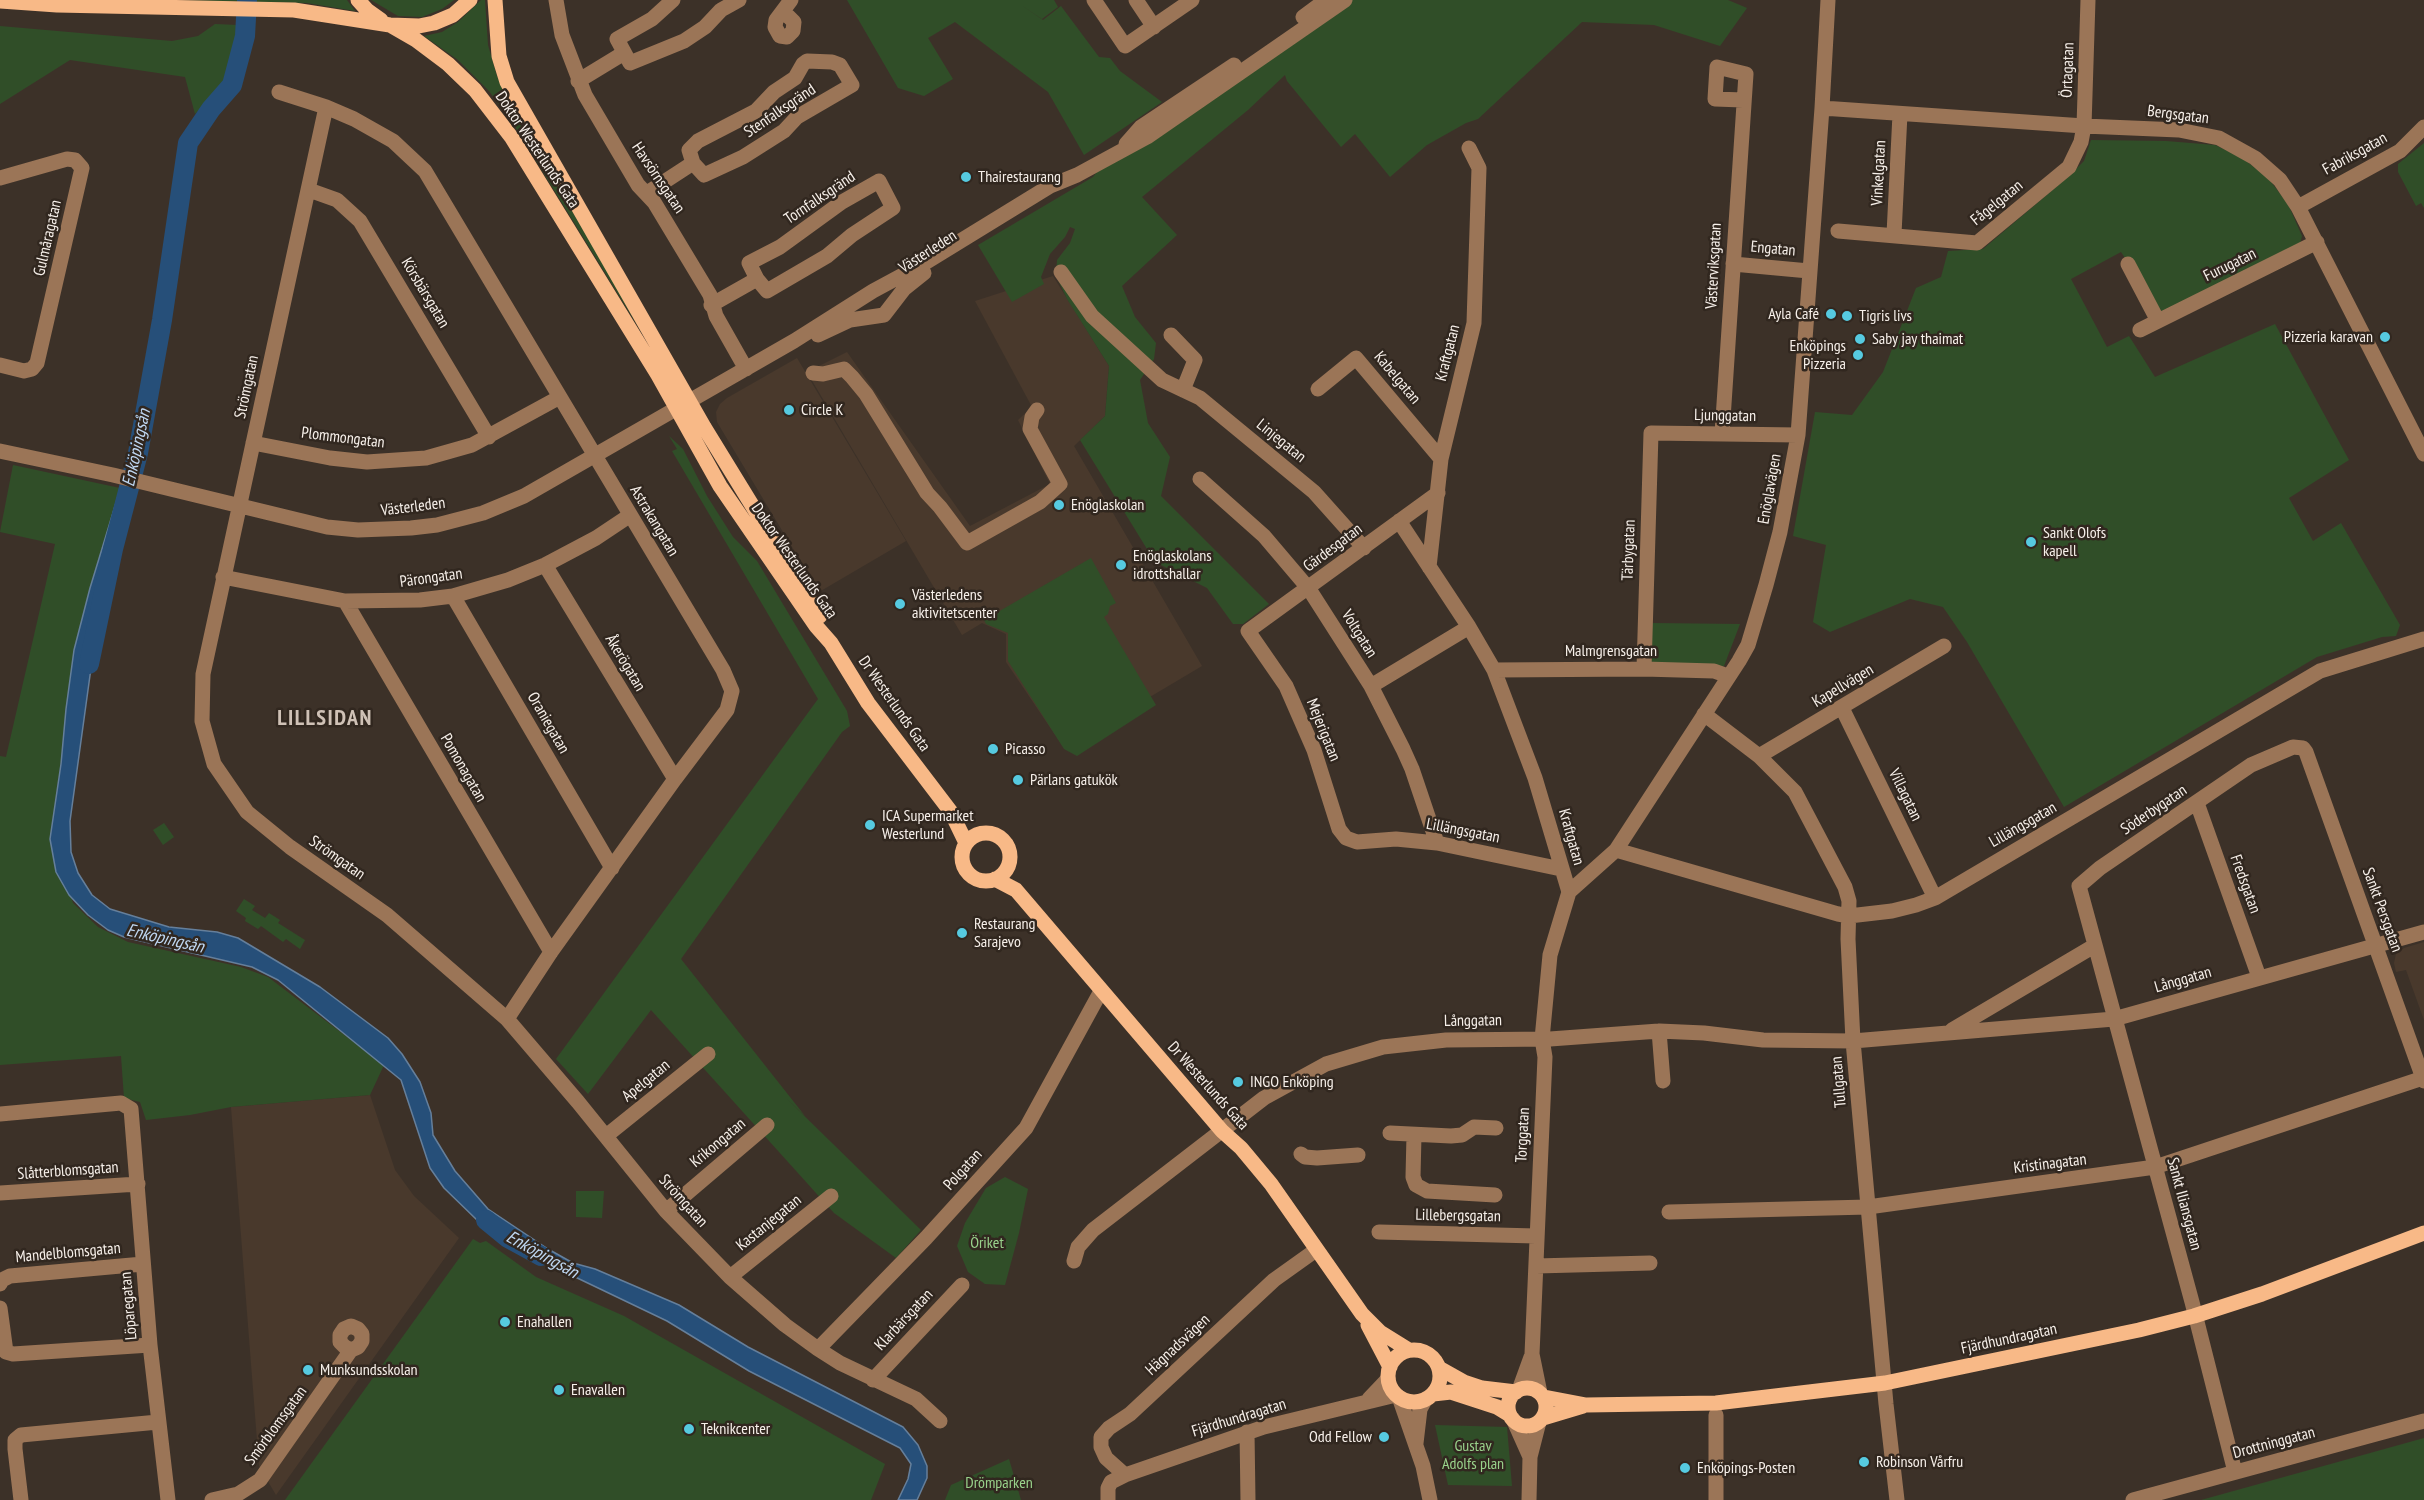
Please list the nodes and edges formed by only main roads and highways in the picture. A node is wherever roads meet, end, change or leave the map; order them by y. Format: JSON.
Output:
{"nodes":[{"id":1,"x":358,"y":0,"type":"edge"},
{"id":2,"x":470,"y":0,"type":"edge"},
{"id":3,"x":495,"y":0,"type":"edge"},
{"id":4,"x":0,"y":1,"type":"edge"},
{"id":5,"x":388,"y":24,"type":"junction"},
{"id":6,"x":683,"y":405,"type":"junction"},
{"id":7,"x":831,"y":644,"type":"joint"},
{"id":8,"x":971,"y":838,"type":"junction"},
{"id":9,"x":1008,"y":867,"type":"junction"},
{"id":10,"x":995,"y":879,"type":"junction"},
{"id":11,"x":1016,"y":890,"type":"junction"},
{"id":12,"x":2424,"y":1233,"type":"edge"},
{"id":13,"x":1362,"y":1314,"type":"junction"},
{"id":14,"x":1409,"y":1350,"type":"junction"},
{"id":15,"x":1439,"y":1368,"type":"junction"},
{"id":16,"x":1389,"y":1373,"type":"junction"},
{"id":17,"x":1518,"y":1391,"type":"junction"},
{"id":18,"x":1542,"y":1395,"type":"junction"},
{"id":19,"x":1429,"y":1397,"type":"junction"},
{"id":20,"x":1586,"y":1405,"type":"junction"},
{"id":21,"x":1511,"y":1417,"type":"junction"},
{"id":22,"x":1541,"y":1420,"type":"junction"}],
"edges":[{"from":1,"to":5,"type":"main road"},
{"from":2,"to":5,"type":"main road"},
{"from":3,"to":6,"type":"main road","name":"Doktor Westerlunds Gata"},
{"from":4,"to":5,"type":"main road"},
{"from":5,"to":6,"type":"main road","name":"Doktor Westerlunds Gata"},
{"from":6,"to":7,"type":"main road","name":"Doktor Westerlunds Gata"},
{"from":7,"to":8,"type":"main road","name":"Dr Westerlunds Gata"},
{"from":8,"to":9,"type":"main road","name":"Dr Westerlunds Gata"},
{"from":8,"to":10,"type":"main road","name":"Dr Westerlunds Gata"},
{"from":9,"to":10,"type":"main road"},
{"from":9,"to":11,"type":"main road","name":"Dr Westerlunds Gata"},
{"from":10,"to":11,"type":"main road","name":"Dr Westerlunds Gata"},
{"from":11,"to":13,"type":"main road","name":"Dr Westerlunds Gata"},
{"from":12,"to":20,"type":"main road","name":"Fjärdhundragatan"},
{"from":13,"to":14,"type":"main road","name":"Dr Westerlunds Gata"},
{"from":13,"to":16,"type":"main road","name":"Dr Westerlunds Gata"},
{"from":14,"to":15,"type":"main road","name":"Dr Westerlunds Gata"},
{"from":14,"to":16,"type":"main road"},
{"from":15,"to":17,"type":"main road"},
{"from":15,"to":19,"type":"main road"},
{"from":16,"to":19,"type":"main road","name":"Dr Westerlunds Gata"},
{"from":17,"to":18,"type":"main road"},
{"from":17,"to":21,"type":"main road"},
{"from":18,"to":20,"type":"main road","name":"Fjärdhundragatan"},
{"from":18,"to":22,"type":"main road"},
{"from":19,"to":21,"type":"main road"},
{"from":20,"to":22,"type":"main road","name":"Fjärdhundragatan"},
{"from":21,"to":22,"type":"main road"}]}
